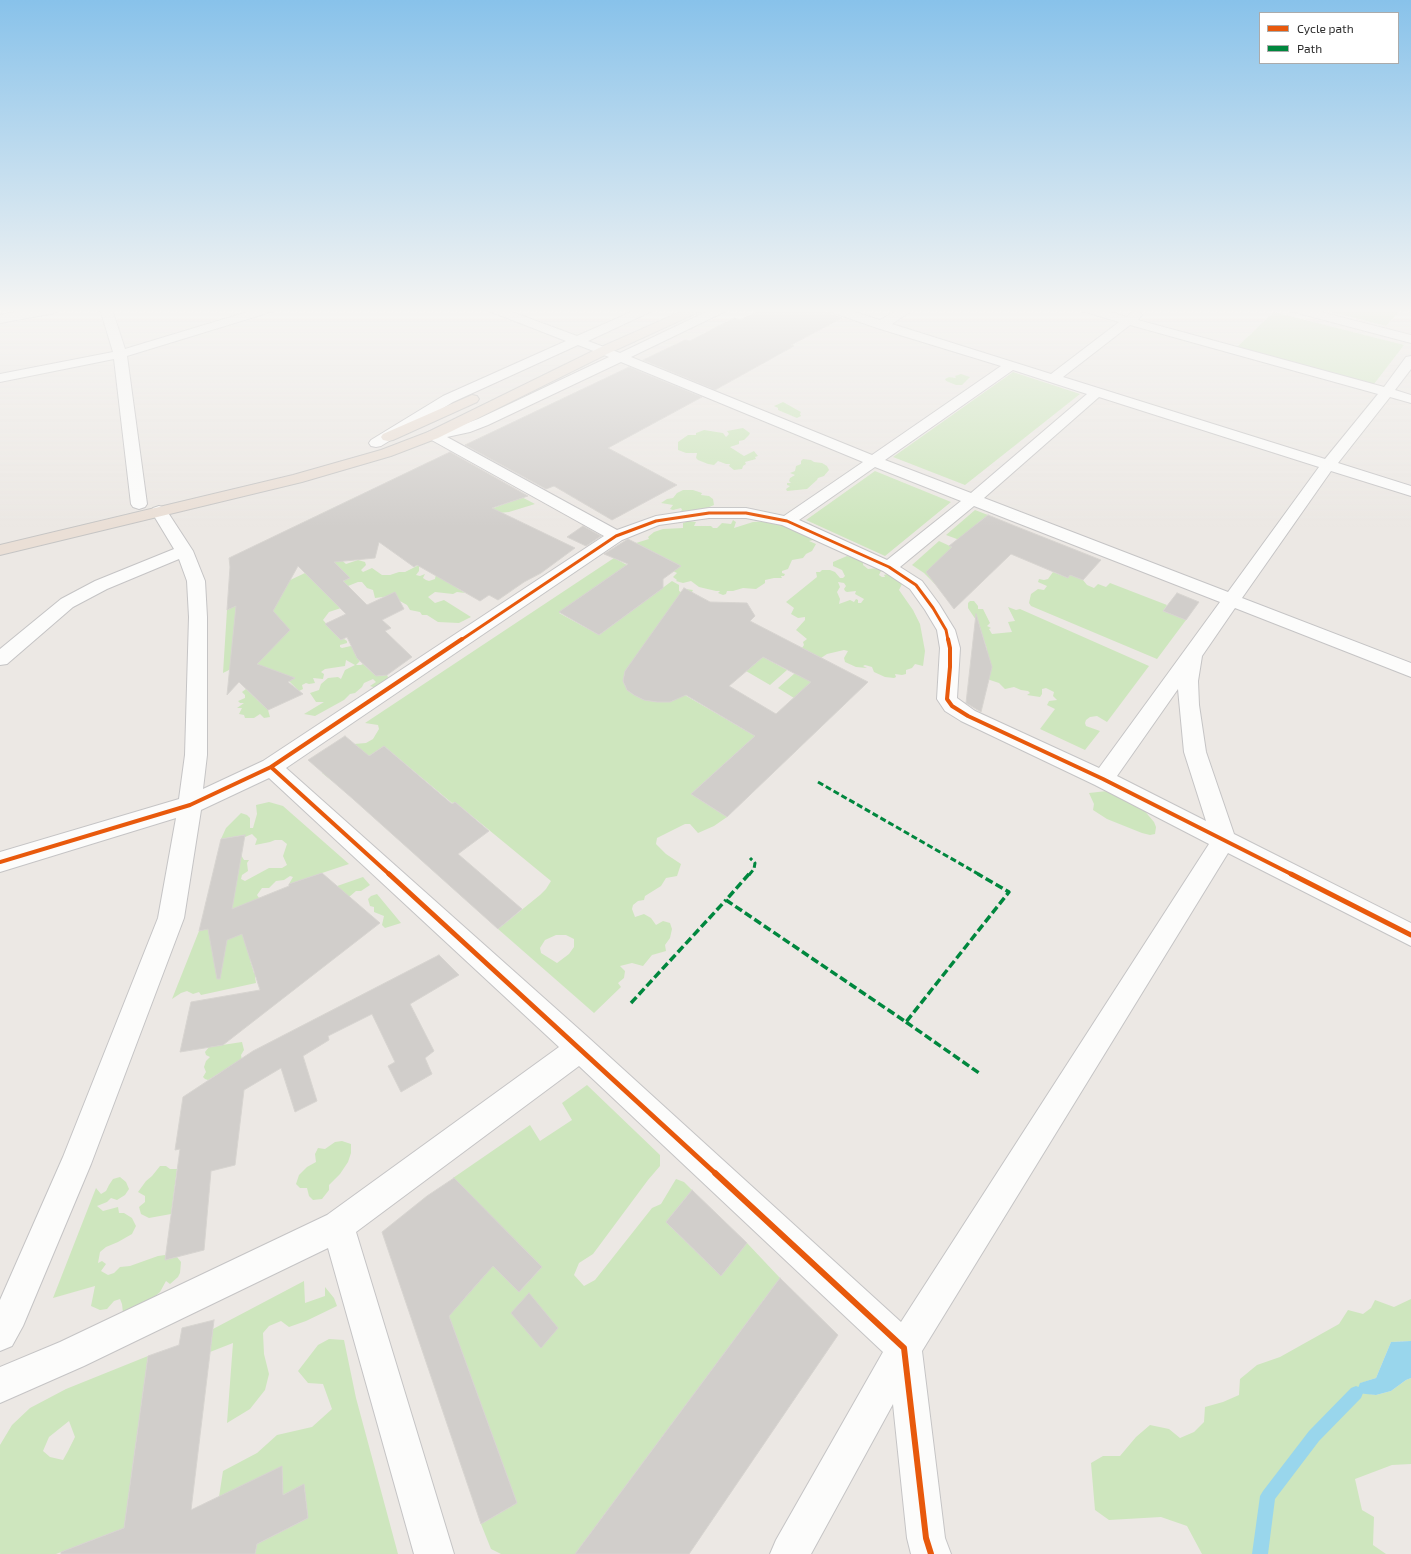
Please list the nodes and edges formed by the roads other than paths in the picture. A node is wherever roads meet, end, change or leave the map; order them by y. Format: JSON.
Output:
{"nodes":[{"id":1,"x":125,"y":382,"type":"edge"},
{"id":2,"x":511,"y":382,"type":"edge"},
{"id":3,"x":526,"y":382,"type":"edge"},
{"id":4,"x":568,"y":382,"type":"edge"},
{"id":5,"x":680,"y":382,"type":"edge"},
{"id":6,"x":988,"y":382,"type":"edge"},
{"id":7,"x":1065,"y":382,"type":"edge"},
{"id":8,"x":1349,"y":382,"type":"edge"},
{"id":9,"x":1395,"y":382,"type":"edge"},
{"id":10,"x":1097,"y":392,"type":"junction"},
{"id":11,"x":1387,"y":392,"type":"junction"},
{"id":12,"x":1411,"y":398,"type":"edge"},
{"id":13,"x":433,"y":434,"type":"junction"},
{"id":14,"x":874,"y":461,"type":"junction"},
{"id":15,"x":1328,"y":465,"type":"junction"},
{"id":16,"x":1411,"y":491,"type":"edge"},
{"id":17,"x":973,"y":499,"type":"junction"},
{"id":18,"x":149,"y":508,"type":"junction"},
{"id":19,"x":787,"y":521,"type":"junction"},
{"id":20,"x":616,"y":536,"type":"junction"},
{"id":21,"x":0,"y":537,"type":"edge"},
{"id":22,"x":0,"y":550,"type":"edge"},
{"id":23,"x":184,"y":551,"type":"junction"},
{"id":24,"x":889,"y":567,"type":"junction"},
{"id":25,"x":1232,"y":600,"type":"junction"},
{"id":26,"x":1192,"y":655,"type":"junction"},
{"id":27,"x":0,"y":658,"type":"edge"},
{"id":28,"x":1411,"y":670,"type":"edge"},
{"id":29,"x":271,"y":768,"type":"junction"},
{"id":30,"x":1102,"y":779,"type":"junction"},
{"id":31,"x":190,"y":805,"type":"junction"},
{"id":32,"x":1224,"y":840,"type":"junction"},
{"id":33,"x":0,"y":862,"type":"edge"},
{"id":34,"x":1411,"y":935,"type":"edge"},
{"id":35,"x":580,"y":1048,"type":"junction"},
{"id":36,"x":338,"y":1226,"type":"junction"},
{"id":37,"x":0,"y":1334,"type":"edge"},
{"id":38,"x":904,"y":1348,"type":"junction"},
{"id":39,"x":0,"y":1385,"type":"edge"},
{"id":40,"x":434,"y":1554,"type":"edge"},
{"id":41,"x":790,"y":1554,"type":"edge"},
{"id":42,"x":930,"y":1554,"type":"edge"}],
"edges":[{"from":1,"to":18,"type":"street"},
{"from":2,"to":18,"type":"highway"},
{"from":3,"to":13,"type":"highway"},
{"from":4,"to":13,"type":"street"},
{"from":5,"to":14,"type":"street"},
{"from":6,"to":14,"type":"street"},
{"from":7,"to":10,"type":"street"},
{"from":8,"to":11,"type":"street"},
{"from":9,"to":11,"type":"street"},
{"from":10,"to":15,"type":"street"},
{"from":10,"to":17,"type":"street"},
{"from":11,"to":12,"type":"street"},
{"from":11,"to":15,"type":"street"},
{"from":13,"to":18,"type":"highway"},
{"from":13,"to":20,"type":"street"},
{"from":14,"to":17,"type":"street"},
{"from":14,"to":19,"type":"street"},
{"from":15,"to":16,"type":"street"},
{"from":15,"to":25,"type":"street"},
{"from":17,"to":24,"type":"street"},
{"from":17,"to":25,"type":"street"},
{"from":18,"to":21,"type":"highway"},
{"from":18,"to":22,"type":"highway"},
{"from":18,"to":23,"type":"street"},
{"from":19,"to":20,"type":"street"},
{"from":19,"to":24,"type":"street"},
{"from":20,"to":29,"type":"street"},
{"from":23,"to":27,"type":"street"},
{"from":23,"to":31,"type":"street"},
{"from":24,"to":30,"type":"street"},
{"from":25,"to":26,"type":"street"},
{"from":25,"to":28,"type":"street"},
{"from":26,"to":30,"type":"street"},
{"from":26,"to":32,"type":"street"},
{"from":29,"to":31,"type":"street"},
{"from":29,"to":35,"type":"street"},
{"from":30,"to":32,"type":"street"},
{"from":31,"to":33,"type":"street"},
{"from":31,"to":37,"type":"street"},
{"from":32,"to":34,"type":"street"},
{"from":32,"to":38,"type":"street"},
{"from":35,"to":36,"type":"street"},
{"from":35,"to":38,"type":"street"},
{"from":36,"to":39,"type":"street"},
{"from":36,"to":40,"type":"street"},
{"from":38,"to":41,"type":"street"},
{"from":38,"to":42,"type":"street"}]}
